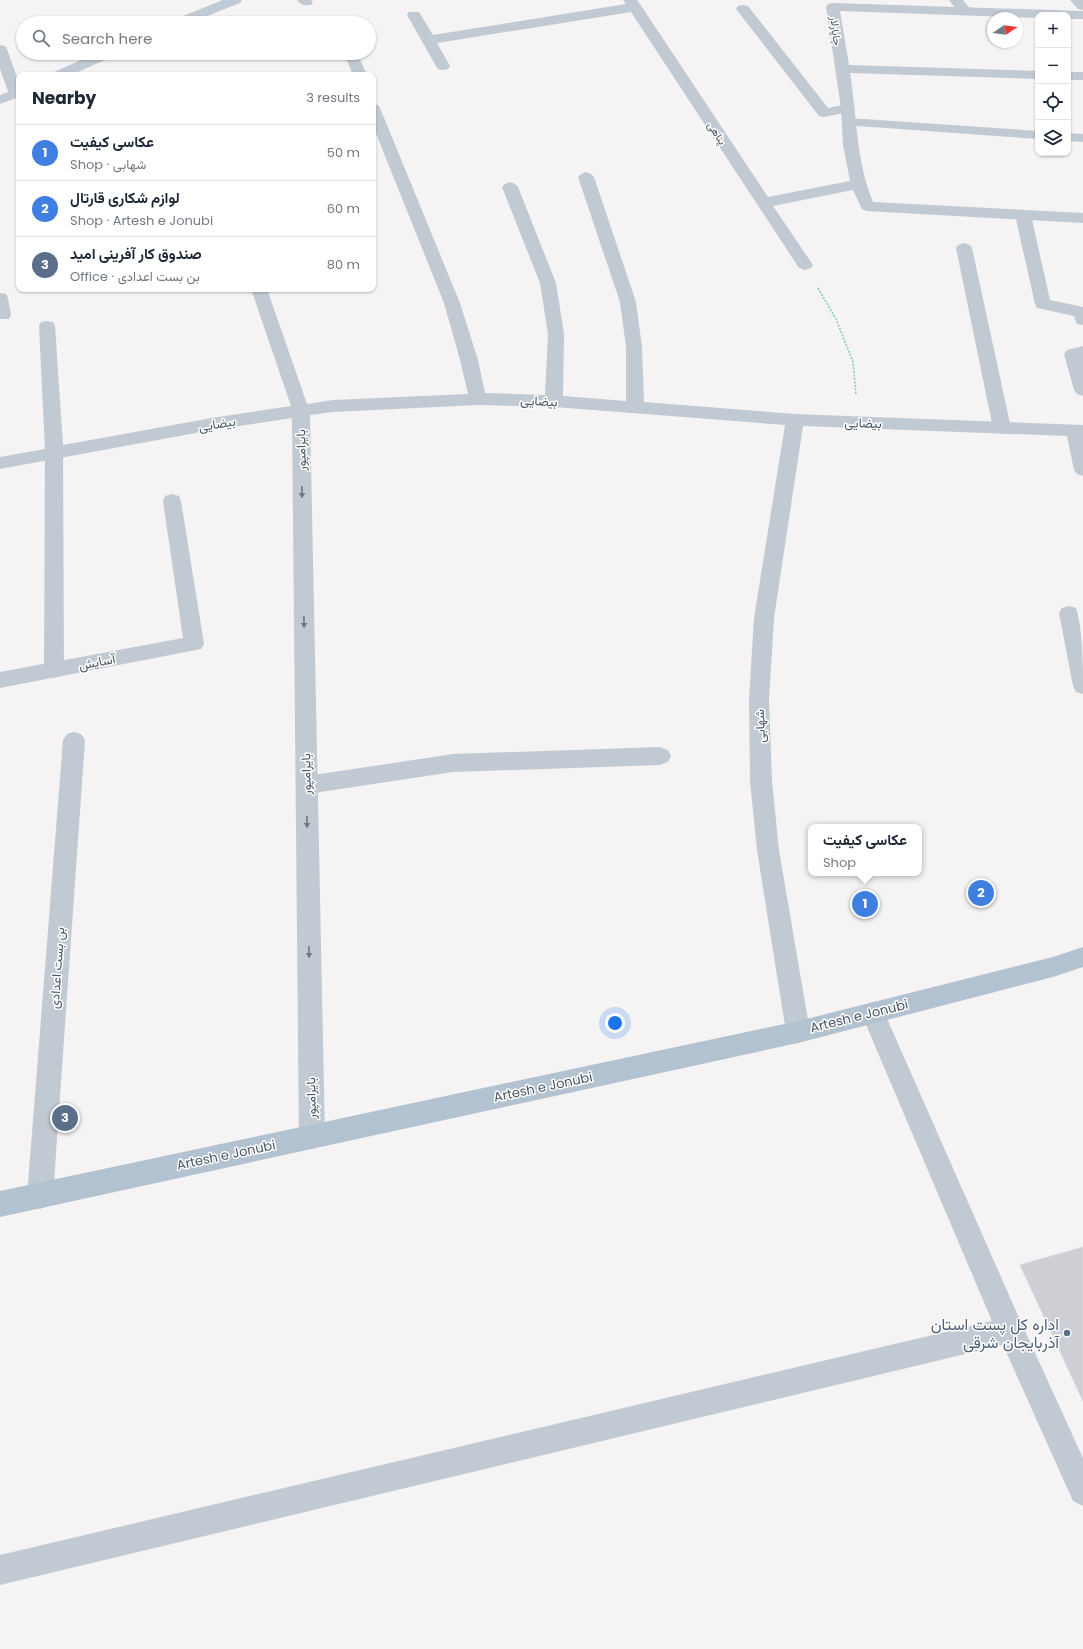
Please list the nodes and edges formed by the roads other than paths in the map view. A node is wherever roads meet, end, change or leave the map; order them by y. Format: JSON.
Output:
{"nodes":[{"id":1,"x":235,"y":0,"type":"edge"},
{"id":2,"x":956,"y":0,"type":"edge"},
{"id":3,"x":1077,"y":0,"type":"edge"},
{"id":4,"x":633,"y":3,"type":"edge"},
{"id":5,"x":1083,"y":6,"type":"edge"},
{"id":6,"x":743,"y":9,"type":"dead end"},
{"id":7,"x":965,"y":11,"type":"junction"},
{"id":8,"x":414,"y":15,"type":"dead end"},
{"id":9,"x":1083,"y":15,"type":"edge"},
{"id":10,"x":195,"y":16,"type":"edge"},
{"id":11,"x":429,"y":40,"type":"junction"},
{"id":12,"x":0,"y":49,"type":"edge"},
{"id":13,"x":93,"y":60,"type":"edge"},
{"id":14,"x":354,"y":60,"type":"edge"},
{"id":15,"x":443,"y":66,"type":"dead end"},
{"id":16,"x":841,"y":69,"type":"junction"},
{"id":17,"x":66,"y":72,"type":"edge"},
{"id":18,"x":359,"y":72,"type":"edge"},
{"id":19,"x":1035,"y":75,"type":"edge"},
{"id":20,"x":1071,"y":76,"type":"edge"},
{"id":21,"x":1083,"y":76,"type":"edge"},
{"id":22,"x":16,"y":88,"type":"edge"},
{"id":23,"x":16,"y":94,"type":"edge"},
{"id":24,"x":0,"y":100,"type":"edge"},
{"id":25,"x":376,"y":115,"type":"edge"},
{"id":26,"x":848,"y":115,"type":"junction"},
{"id":27,"x":1035,"y":135,"type":"edge"},
{"id":28,"x":1071,"y":137,"type":"edge"},
{"id":29,"x":1083,"y":138,"type":"edge"},
{"id":30,"x":586,"y":177,"type":"dead end"},
{"id":31,"x":858,"y":184,"type":"junction"},
{"id":32,"x":510,"y":187,"type":"dead end"},
{"id":33,"x":763,"y":203,"type":"junction"},
{"id":34,"x":1023,"y":215,"type":"junction"},
{"id":35,"x":1083,"y":218,"type":"edge"},
{"id":36,"x":964,"y":248,"type":"dead end"},
{"id":37,"x":805,"y":265,"type":"road end"},
{"id":38,"x":260,"y":292,"type":"edge"},
{"id":39,"x":0,"y":298,"type":"edge"},
{"id":40,"x":3,"y":315,"type":"dead end"},
{"id":41,"x":1083,"y":320,"type":"edge"},
{"id":42,"x":48,"y":326,"type":"dead end"},
{"id":43,"x":1083,"y":351,"type":"edge"},
{"id":44,"x":1083,"y":390,"type":"edge"},
{"id":45,"x":478,"y":399,"type":"junction"},
{"id":46,"x":554,"y":401,"type":"junction"},
{"id":47,"x":635,"y":406,"type":"junction"},
{"id":48,"x":301,"y":411,"type":"junction"},
{"id":49,"x":795,"y":420,"type":"junction"},
{"id":50,"x":1002,"y":428,"type":"junction"},
{"id":51,"x":1079,"y":431,"type":"edge"},
{"id":52,"x":54,"y":453,"type":"junction"},
{"id":53,"x":0,"y":463,"type":"edge"},
{"id":54,"x":1083,"y":470,"type":"edge"},
{"id":55,"x":172,"y":501,"type":"dead end"},
{"id":56,"x":1069,"y":613,"type":"dead end"},
{"id":57,"x":54,"y":670,"type":"junction"},
{"id":58,"x":0,"y":680,"type":"edge"},
{"id":59,"x":1083,"y":686,"type":"edge"},
{"id":60,"x":74,"y":740,"type":"dead end"},
{"id":61,"x":660,"y":756,"type":"dead end"},
{"id":62,"x":307,"y":785,"type":"junction"},
{"id":63,"x":1083,"y":958,"type":"edge"},
{"id":64,"x":873,"y":1013,"type":"junction"},
{"id":65,"x":798,"y":1032,"type":"junction"},
{"id":66,"x":312,"y":1137,"type":"junction"},
{"id":67,"x":40,"y":1196,"type":"junction"},
{"id":68,"x":0,"y":1204,"type":"edge"},
{"id":69,"x":1010,"y":1330,"type":"junction"},
{"id":70,"x":1083,"y":1491,"type":"edge"},
{"id":71,"x":0,"y":1570,"type":"edge"}],
"edges":[{"from":1,"to":10,"type":"street"},
{"from":2,"to":7,"type":"street"},
{"from":3,"to":5,"type":"street"},
{"from":4,"to":11,"type":"street"},
{"from":4,"to":33,"type":"street","name":"پناهی"},
{"from":6,"to":26,"type":"street"},
{"from":7,"to":9,"type":"street","name":"چاپارلار"},
{"from":7,"to":16,"type":"street","name":"چاپارلار"},
{"from":8,"to":11,"type":"street"},
{"from":11,"to":15,"type":"street"},
{"from":12,"to":22,"type":"street"},
{"from":13,"to":17,"type":"street"},
{"from":14,"to":18,"type":"street"},
{"from":16,"to":19,"type":"street"},
{"from":16,"to":26,"type":"street","name":"چاپارلار"},
{"from":20,"to":21,"type":"street"},
{"from":23,"to":24,"type":"street"},
{"from":25,"to":45,"type":"street"},
{"from":26,"to":27,"type":"street"},
{"from":26,"to":31,"type":"street","name":"چاپارلار"},
{"from":28,"to":29,"type":"street"},
{"from":30,"to":47,"type":"street"},
{"from":31,"to":33,"type":"street"},
{"from":31,"to":34,"type":"street","name":"چاپارلار"},
{"from":32,"to":46,"type":"street"},
{"from":33,"to":37,"type":"street","name":"پناهی"},
{"from":34,"to":35,"type":"street"},
{"from":34,"to":41,"type":"street"},
{"from":36,"to":50,"type":"street"},
{"from":38,"to":48,"type":"street","name":"بایرامپور"},
{"from":39,"to":40,"type":"street"},
{"from":42,"to":52,"type":"street"},
{"from":43,"to":44,"type":"street"},
{"from":45,"to":46,"type":"street","name":"بیضایی"},
{"from":45,"to":48,"type":"street","name":"بیضایی"},
{"from":46,"to":47,"type":"street","name":"بیضایی"},
{"from":47,"to":49,"type":"street","name":"بیضایی"},
{"from":48,"to":52,"type":"street","name":"بیضایی"},
{"from":48,"to":62,"type":"street","name":"بایرامپور","one_way":true},
{"from":49,"to":50,"type":"street","name":"بیضایی"},
{"from":49,"to":65,"type":"street","name":"شهابی"},
{"from":50,"to":51,"type":"street","name":"بیضایی"},
{"from":51,"to":54,"type":"street"},
{"from":52,"to":53,"type":"street","name":"بیضایی"},
{"from":52,"to":57,"type":"street"},
{"from":55,"to":57,"type":"street","name":"آسایش"},
{"from":56,"to":59,"type":"street"},
{"from":57,"to":58,"type":"street","name":"آسایش"},
{"from":60,"to":67,"type":"street","name":"بن بست اعدادی"},
{"from":61,"to":62,"type":"street"},
{"from":62,"to":66,"type":"street","name":"بایرامپور","one_way":true},
{"from":63,"to":64,"type":"main road","name":"Artesh e Jonubi"},
{"from":64,"to":65,"type":"main road","name":"Artesh e Jonubi"},
{"from":64,"to":69,"type":"street"},
{"from":65,"to":66,"type":"main road","name":"Artesh e Jonubi"},
{"from":66,"to":67,"type":"main road","name":"Artesh e Jonubi"},
{"from":67,"to":68,"type":"main road","name":"Artesh e Jonubi"},
{"from":69,"to":70,"type":"street"},
{"from":69,"to":71,"type":"street"}]}
